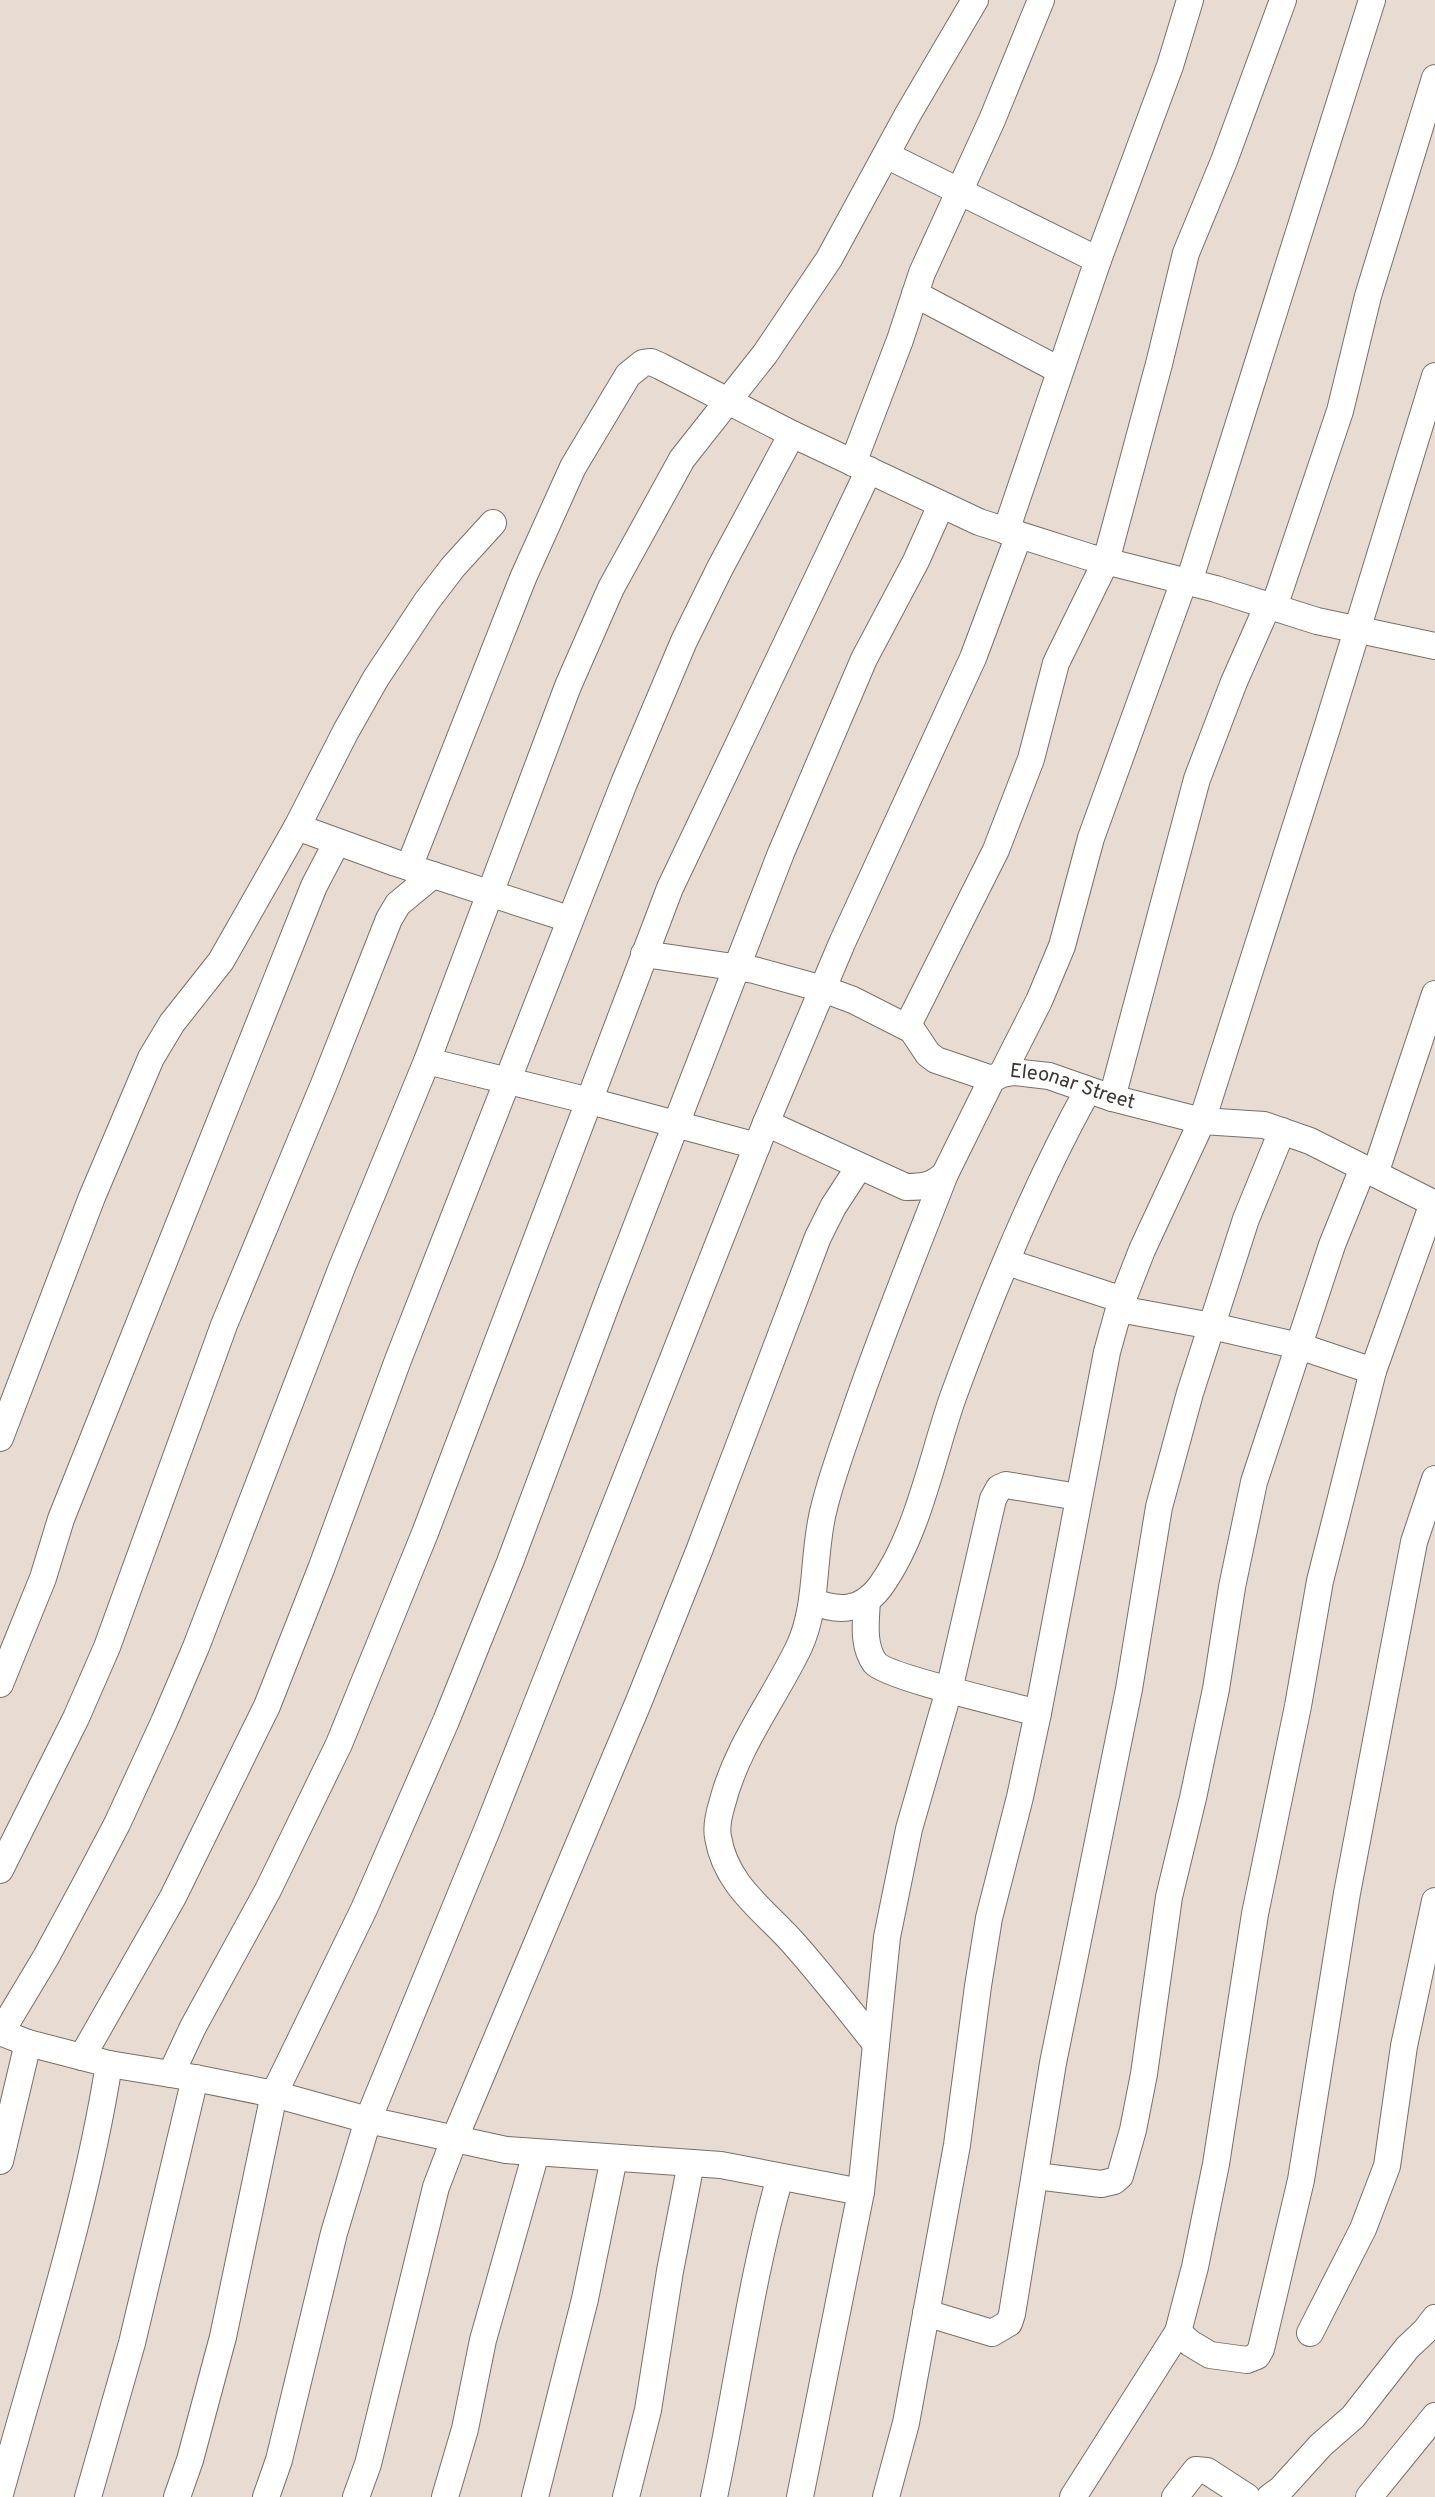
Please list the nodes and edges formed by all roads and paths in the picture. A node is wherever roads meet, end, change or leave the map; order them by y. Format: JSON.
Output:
{"nodes":[{"id":1,"x":975,"y":0,"type":"edge"},
{"id":2,"x":1041,"y":0,"type":"edge"},
{"id":3,"x":1190,"y":0,"type":"edge"},
{"id":4,"x":1282,"y":0,"type":"edge"},
{"id":5,"x":1372,"y":0,"type":"edge"},
{"id":6,"x":1435,"y":78,"type":"edge"},
{"id":7,"x":886,"y":155,"type":"junction"},
{"id":8,"x":958,"y":191,"type":"junction"},
{"id":9,"x":1098,"y":260,"type":"junction"},
{"id":10,"x":915,"y":294,"type":"junction"},
{"id":11,"x":1059,"y":370,"type":"junction"},
{"id":12,"x":1435,"y":376,"type":"edge"},
{"id":13,"x":727,"y":401,"type":"junction"},
{"id":14,"x":792,"y":434,"type":"junction"},
{"id":15,"x":861,"y":466,"type":"junction"},
{"id":16,"x":941,"y":505,"type":"junction"},
{"id":17,"x":493,"y":523,"type":"dead end"},
{"id":18,"x":1012,"y":533,"type":"junction"},
{"id":19,"x":1106,"y":561,"type":"junction"},
{"id":20,"x":1187,"y":582,"type":"junction"},
{"id":21,"x":1271,"y":606,"type":"junction"},
{"id":22,"x":1357,"y":630,"type":"junction"},
{"id":23,"x":1435,"y":646,"type":"edge"},
{"id":24,"x":297,"y":827,"type":"junction"},
{"id":25,"x":337,"y":842,"type":"junction"},
{"id":26,"x":409,"y":867,"type":"junction"},
{"id":27,"x":433,"y":875,"type":"junction"},
{"id":28,"x":490,"y":894,"type":"junction"},
{"id":29,"x":569,"y":919,"type":"junction"},
{"id":30,"x":644,"y":954,"type":"junction"},
{"id":31,"x":737,"y":968,"type":"junction"},
{"id":32,"x":824,"y":989,"type":"junction"},
{"id":33,"x":1435,"y":994,"type":"edge"},
{"id":34,"x":907,"y":1027,"type":"junction"},
{"id":35,"x":427,"y":1062,"type":"junction"},
{"id":36,"x":997,"y":1076,"type":"junction"},
{"id":37,"x":508,"y":1081,"type":"junction"},
{"id":38,"x":1088,"y":1090,"type":"junction"},
{"id":39,"x":1112,"y":1098,"type":"junction"},
{"id":40,"x":590,"y":1101,"type":"junction"},
{"id":41,"x":1202,"y":1121,"type":"junction"},
{"id":42,"x":678,"y":1124,"type":"junction"},
{"id":43,"x":1282,"y":1131,"type":"junction"},
{"id":44,"x":762,"y":1135,"type":"junction"},
{"id":45,"x":859,"y":1167,"type":"junction"},
{"id":46,"x":1369,"y":1171,"type":"junction"},
{"id":47,"x":945,"y":1174,"type":"junction"},
{"id":48,"x":1434,"y":1203,"type":"edge"},
{"id":49,"x":1007,"y":1262,"type":"junction"},
{"id":50,"x":1121,"y":1305,"type":"junction"},
{"id":51,"x":1212,"y":1326,"type":"junction"},
{"id":52,"x":1299,"y":1346,"type":"junction"},
{"id":53,"x":1373,"y":1371,"type":"junction"},
{"id":54,"x":0,"y":1438,"type":"edge"},
{"id":55,"x":1435,"y":1479,"type":"edge"},
{"id":56,"x":1078,"y":1497,"type":"junction"},
{"id":57,"x":812,"y":1600,"type":"junction"},
{"id":58,"x":867,"y":1600,"type":"junction"},
{"id":59,"x":0,"y":1684,"type":"edge"},
{"id":60,"x":949,"y":1690,"type":"junction"},
{"id":61,"x":1038,"y":1713,"type":"junction"},
{"id":62,"x":0,"y":1870,"type":"edge"},
{"id":63,"x":1435,"y":1901,"type":"edge"},
{"id":64,"x":1,"y":2032,"type":"edge"},
{"id":65,"x":28,"y":2043,"type":"junction"},
{"id":66,"x":876,"y":2044,"type":"junction"},
{"id":67,"x":82,"y":2058,"type":"junction"},
{"id":68,"x":109,"y":2064,"type":"junction"},
{"id":69,"x":183,"y":2076,"type":"junction"},
{"id":70,"x":274,"y":2094,"type":"junction"},
{"id":71,"x":368,"y":2120,"type":"junction"},
{"id":72,"x":454,"y":2140,"type":"junction"},
{"id":73,"x":536,"y":2153,"type":"junction"},
{"id":74,"x":614,"y":2158,"type":"junction"},
{"id":75,"x":0,"y":2161,"type":"edge"},
{"id":76,"x":692,"y":2163,"type":"junction"},
{"id":77,"x":1036,"y":2176,"type":"junction"},
{"id":78,"x":780,"y":2177,"type":"junction"},
{"id":79,"x":861,"y":2192,"type":"junction"},
{"id":80,"x":926,"y":2313,"type":"junction"},
{"id":81,"x":1435,"y":2318,"type":"edge"},
{"id":82,"x":1178,"y":2332,"type":"junction"},
{"id":83,"x":1310,"y":2333,"type":"dead end"},
{"id":84,"x":1435,"y":2416,"type":"edge"},
{"id":85,"x":0,"y":2494,"type":"edge"},
{"id":86,"x":1279,"y":2494,"type":"edge"},
{"id":87,"x":88,"y":2497,"type":"edge"},
{"id":88,"x":177,"y":2497,"type":"edge"},
{"id":89,"x":266,"y":2497,"type":"edge"},
{"id":90,"x":356,"y":2497,"type":"edge"},
{"id":91,"x":445,"y":2497,"type":"edge"},
{"id":92,"x":535,"y":2497,"type":"edge"},
{"id":93,"x":626,"y":2497,"type":"edge"},
{"id":94,"x":714,"y":2497,"type":"edge"},
{"id":95,"x":800,"y":2497,"type":"edge"},
{"id":96,"x":886,"y":2497,"type":"edge"},
{"id":97,"x":1073,"y":2497,"type":"edge"},
{"id":98,"x":1175,"y":2497,"type":"edge"},
{"id":99,"x":1247,"y":2497,"type":"edge"},
{"id":100,"x":1369,"y":2497,"type":"edge"}],
"edges":[{"from":1,"to":7,"type":"street"},
{"from":2,"to":8,"type":"street"},
{"from":3,"to":9,"type":"street"},
{"from":4,"to":19,"type":"street"},
{"from":5,"to":20,"type":"street"},
{"from":6,"to":21,"type":"street"},
{"from":7,"to":8,"type":"street"},
{"from":7,"to":13,"type":"street"},
{"from":8,"to":9,"type":"street"},
{"from":8,"to":10,"type":"street"},
{"from":9,"to":11,"type":"street"},
{"from":10,"to":11,"type":"street"},
{"from":10,"to":15,"type":"street"},
{"from":11,"to":18,"type":"street"},
{"from":12,"to":22,"type":"street"},
{"from":13,"to":14,"type":"street"},
{"from":13,"to":26,"type":"street"},
{"from":13,"to":28,"type":"street"},
{"from":14,"to":15,"type":"street"},
{"from":14,"to":29,"type":"street"},
{"from":15,"to":16,"type":"street"},
{"from":15,"to":30,"type":"street"},
{"from":16,"to":18,"type":"street"},
{"from":16,"to":31,"type":"street"},
{"from":17,"to":24,"type":"street"},
{"from":18,"to":19,"type":"street"},
{"from":18,"to":32,"type":"street"},
{"from":19,"to":20,"type":"street"},
{"from":19,"to":34,"type":"street"},
{"from":20,"to":21,"type":"street"},
{"from":20,"to":36,"type":"street"},
{"from":21,"to":22,"type":"street"},
{"from":21,"to":39,"type":"street"},
{"from":22,"to":23,"type":"street"},
{"from":22,"to":41,"type":"street"},
{"from":24,"to":25,"type":"street"},
{"from":24,"to":54,"type":"street"},
{"from":25,"to":26,"type":"street"},
{"from":25,"to":59,"type":"street"},
{"from":26,"to":27,"type":"street"},
{"from":27,"to":28,"type":"street"},
{"from":27,"to":62,"type":"street"},
{"from":28,"to":29,"type":"street"},
{"from":28,"to":35,"type":"street"},
{"from":29,"to":37,"type":"street"},
{"from":30,"to":31,"type":"street"},
{"from":30,"to":40,"type":"street"},
{"from":31,"to":32,"type":"street"},
{"from":31,"to":42,"type":"street"},
{"from":32,"to":34,"type":"street"},
{"from":32,"to":44,"type":"street"},
{"from":33,"to":46,"type":"street"},
{"from":34,"to":36,"type":"street"},
{"from":35,"to":37,"type":"street"},
{"from":35,"to":64,"type":"street"},
{"from":36,"to":38,"type":"street","name":"Eleonar Street"},
{"from":36,"to":47,"type":"street","name":"Eleonar Street"},
{"from":37,"to":40,"type":"street"},
{"from":37,"to":67,"type":"street"},
{"from":38,"to":39,"type":"street","name":"Eleonar Street"},
{"from":38,"to":49,"type":"street"},
{"from":39,"to":41,"type":"street","name":"Eleonar Street"},
{"from":40,"to":42,"type":"street"},
{"from":40,"to":69,"type":"street"},
{"from":41,"to":43,"type":"street","name":"Eleonar Street"},
{"from":41,"to":50,"type":"street"},
{"from":42,"to":44,"type":"street"},
{"from":42,"to":70,"type":"street"},
{"from":43,"to":46,"type":"street","name":"Eleonar Street"},
{"from":43,"to":51,"type":"street"},
{"from":44,"to":45,"type":"street"},
{"from":44,"to":71,"type":"street"},
{"from":45,"to":47,"type":"street"},
{"from":45,"to":72,"type":"street"},
{"from":46,"to":48,"type":"street","name":"Eleonar Street"},
{"from":46,"to":52,"type":"street"},
{"from":47,"to":57,"type":"street","name":"Eleonar Street"},
{"from":48,"to":53,"type":"street"},
{"from":49,"to":50,"type":"street"},
{"from":49,"to":58,"type":"street"},
{"from":50,"to":51,"type":"street"},
{"from":50,"to":56,"type":"street"},
{"from":51,"to":52,"type":"street"},
{"from":51,"to":77,"type":"street"},
{"from":52,"to":53,"type":"street"},
{"from":52,"to":77,"type":"street"},
{"from":53,"to":82,"type":"street"},
{"from":55,"to":82,"type":"street"},
{"from":56,"to":60,"type":"street"},
{"from":56,"to":61,"type":"street"},
{"from":57,"to":58,"type":"street"},
{"from":57,"to":66,"type":"street","name":"Eleonar Street"},
{"from":58,"to":60,"type":"street"},
{"from":60,"to":61,"type":"street"},
{"from":60,"to":66,"type":"street"},
{"from":61,"to":80,"type":"street"},
{"from":63,"to":83,"type":"street"},
{"from":64,"to":65,"type":"street"},
{"from":65,"to":67,"type":"street"},
{"from":65,"to":75,"type":"street"},
{"from":66,"to":79,"type":"street"},
{"from":67,"to":68,"type":"street"},
{"from":68,"to":69,"type":"street"},
{"from":68,"to":85,"type":"street"},
{"from":69,"to":70,"type":"street"},
{"from":69,"to":87,"type":"street"},
{"from":70,"to":71,"type":"street"},
{"from":70,"to":88,"type":"street"},
{"from":71,"to":72,"type":"street"},
{"from":71,"to":89,"type":"street"},
{"from":72,"to":73,"type":"street"},
{"from":72,"to":90,"type":"street"},
{"from":73,"to":74,"type":"street"},
{"from":73,"to":91,"type":"street"},
{"from":74,"to":76,"type":"street"},
{"from":74,"to":92,"type":"street"},
{"from":76,"to":78,"type":"street"},
{"from":76,"to":93,"type":"street"},
{"from":77,"to":80,"type":"street"},
{"from":78,"to":79,"type":"street"},
{"from":78,"to":94,"type":"street"},
{"from":79,"to":95,"type":"street"},
{"from":80,"to":96,"type":"street"},
{"from":81,"to":86,"type":"street"},
{"from":82,"to":97,"type":"street"},
{"from":84,"to":100,"type":"street"},
{"from":98,"to":99,"type":"street"}]}
